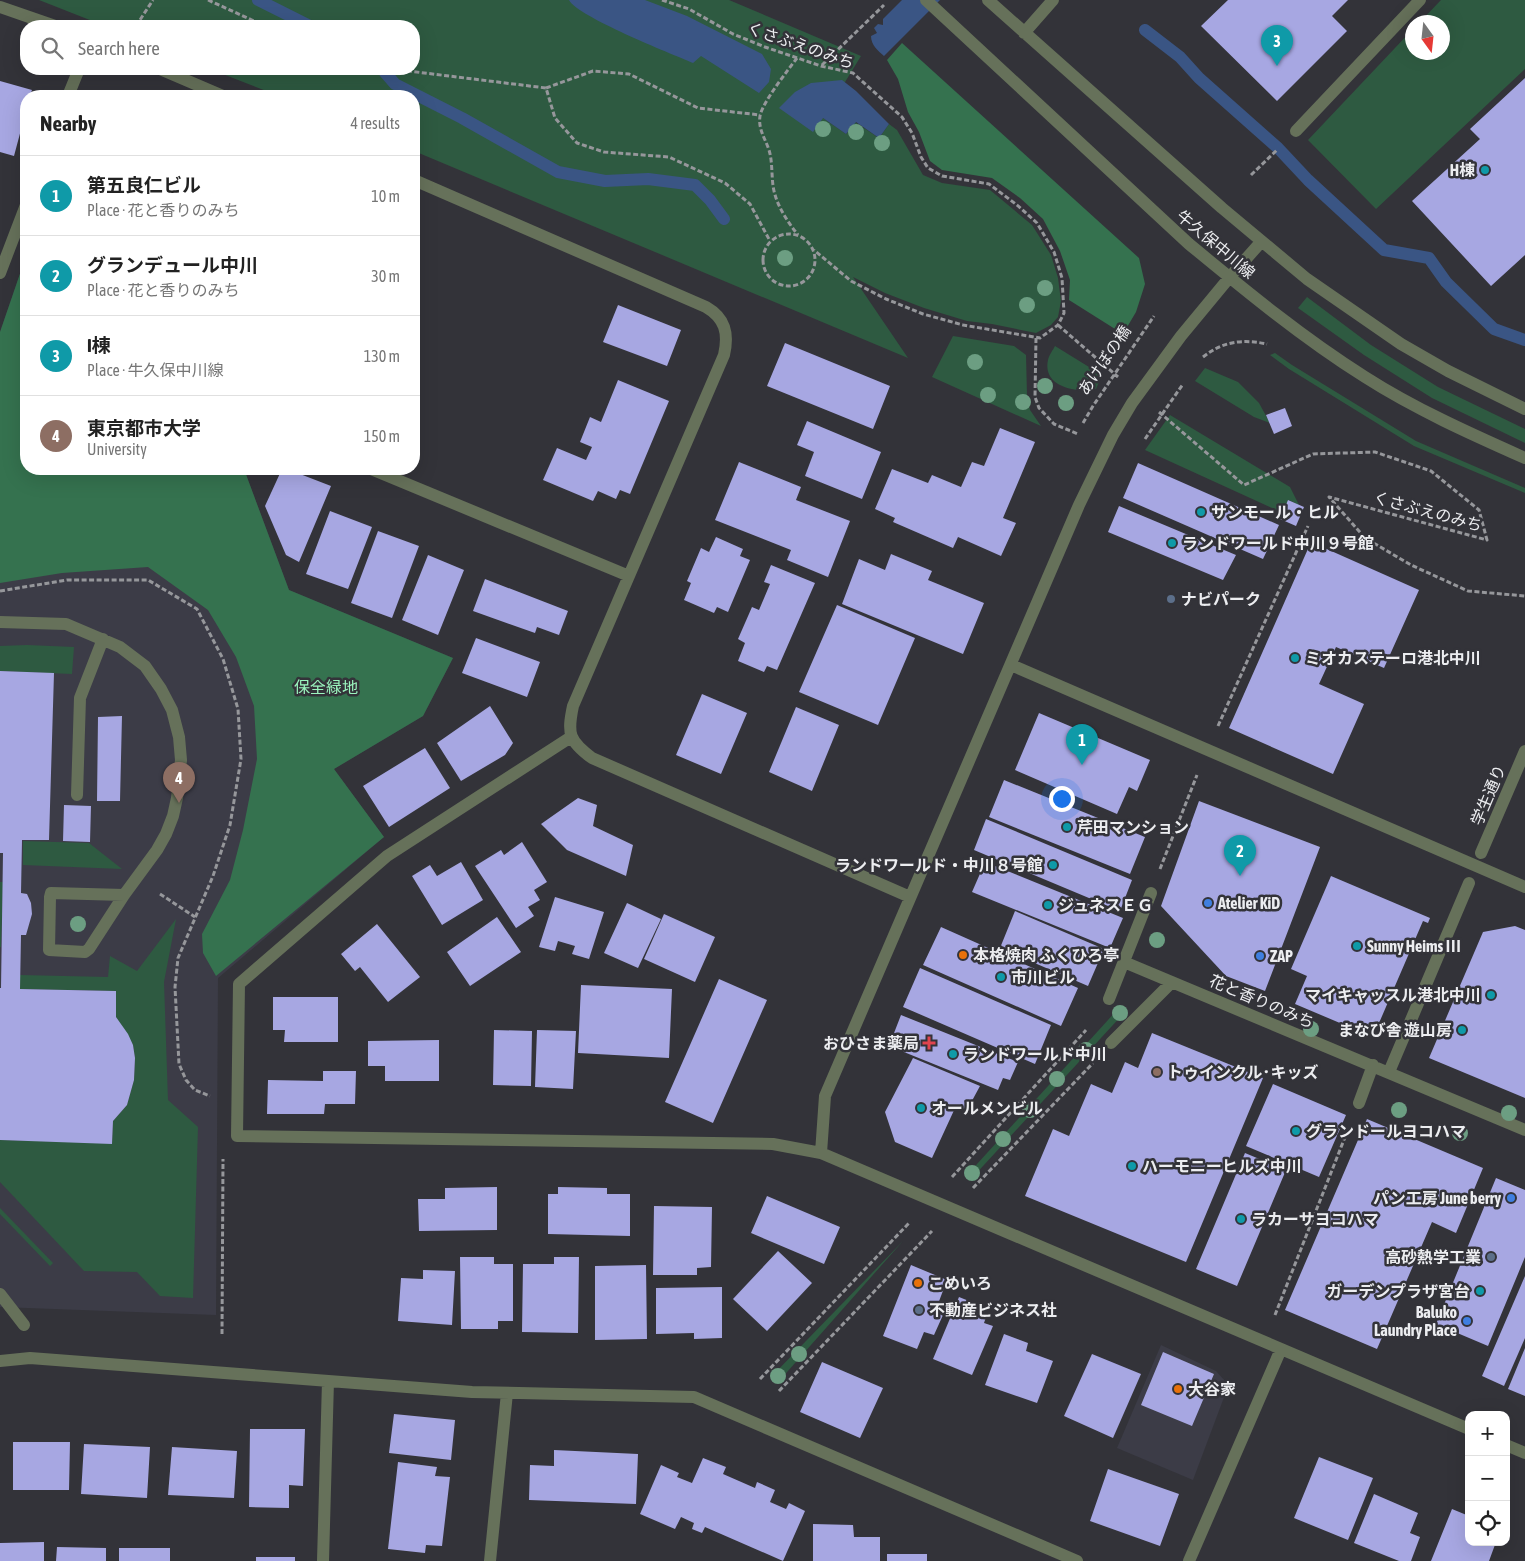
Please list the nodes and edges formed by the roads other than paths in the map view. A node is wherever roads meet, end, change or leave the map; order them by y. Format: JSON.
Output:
{"nodes":[{"id":1,"x":926,"y":0,"type":"edge"},
{"id":2,"x":988,"y":0,"type":"edge"},
{"id":3,"x":1053,"y":0,"type":"edge"},
{"id":4,"x":1420,"y":0,"type":"edge"},
{"id":5,"x":0,"y":7,"type":"edge"},
{"id":6,"x":38,"y":20,"type":"edge"},
{"id":7,"x":1024,"y":33,"type":"junction"},
{"id":8,"x":77,"y":75,"type":"edge"},
{"id":9,"x":174,"y":75,"type":"edge"},
{"id":10,"x":70,"y":90,"type":"edge"},
{"id":11,"x":208,"y":90,"type":"edge"},
{"id":12,"x":1296,"y":131,"type":"road end"},
{"id":13,"x":420,"y":183,"type":"edge"},
{"id":14,"x":20,"y":221,"type":"edge"},
{"id":15,"x":1262,"y":242,"type":"junction"},
{"id":16,"x":0,"y":273,"type":"edge"},
{"id":17,"x":1229,"y":278,"type":"junction"},
{"id":18,"x":1525,"y":409,"type":"edge"},
{"id":19,"x":1525,"y":458,"type":"edge"},
{"id":20,"x":385,"y":475,"type":"edge"},
{"id":21,"x":629,"y":576,"type":"junction"},
{"id":22,"x":0,"y":622,"type":"edge"},
{"id":23,"x":103,"y":639,"type":"junction"},
{"id":24,"x":1011,"y":665,"type":"junction"},
{"id":25,"x":571,"y":737,"type":"junction"},
{"id":26,"x":1525,"y":750,"type":"edge"},
{"id":27,"x":77,"y":795,"type":"dead end"},
{"id":28,"x":1481,"y":853,"type":"dead end"},
{"id":29,"x":1468,"y":883,"type":"dead end"},
{"id":30,"x":1525,"y":887,"type":"edge"},
{"id":31,"x":1151,"y":893,"type":"road end"},
{"id":32,"x":124,"y":895,"type":"junction"},
{"id":33,"x":910,"y":897,"type":"junction"},
{"id":34,"x":1124,"y":962,"type":"junction"},
{"id":35,"x":1172,"y":982,"type":"junction"},
{"id":36,"x":1109,"y":999,"type":"road end"},
{"id":37,"x":1111,"y":1043,"type":"dead end"},
{"id":38,"x":1373,"y":1065,"type":"junction"},
{"id":39,"x":1389,"y":1072,"type":"junction"},
{"id":40,"x":1358,"y":1103,"type":"road end"},
{"id":41,"x":1525,"y":1130,"type":"edge"},
{"id":42,"x":821,"y":1153,"type":"junction"},
{"id":43,"x":0,"y":1294,"type":"edge"},
{"id":44,"x":24,"y":1325,"type":"dead end"},
{"id":45,"x":1281,"y":1349,"type":"junction"},
{"id":46,"x":0,"y":1360,"type":"edge"},
{"id":47,"x":328,"y":1381,"type":"junction"},
{"id":48,"x":508,"y":1393,"type":"junction"},
{"id":49,"x":1465,"y":1427,"type":"edge"},
{"id":50,"x":1510,"y":1447,"type":"edge"},
{"id":51,"x":1525,"y":1453,"type":"edge"},
{"id":52,"x":323,"y":1561,"type":"edge"},
{"id":53,"x":490,"y":1561,"type":"edge"},
{"id":54,"x":1078,"y":1561,"type":"edge"},
{"id":55,"x":1189,"y":1561,"type":"edge"}],
"edges":[{"from":1,"to":17,"type":"street","name":"牛久保中川線"},
{"from":2,"to":7,"type":"street","name":"牛久保中川線"},
{"from":3,"to":7,"type":"street"},
{"from":4,"to":12,"type":"street"},
{"from":5,"to":6,"type":"street"},
{"from":7,"to":15,"type":"street","name":"牛久保中川線"},
{"from":8,"to":10,"type":"street"},
{"from":9,"to":11,"type":"street"},
{"from":13,"to":21,"type":"street"},
{"from":14,"to":16,"type":"street"},
{"from":15,"to":17,"type":"street"},
{"from":15,"to":18,"type":"street","name":"牛久保中川線"},
{"from":17,"to":19,"type":"street","name":"牛久保中川線"},
{"from":17,"to":24,"type":"street"},
{"from":20,"to":21,"type":"street"},
{"from":21,"to":25,"type":"street"},
{"from":22,"to":23,"type":"street"},
{"from":23,"to":27,"type":"street"},
{"from":23,"to":32,"type":"street"},
{"from":24,"to":30,"type":"street"},
{"from":24,"to":33,"type":"street"},
{"from":25,"to":33,"type":"street"},
{"from":25,"to":42,"type":"street"},
{"from":26,"to":28,"type":"street","name":"学生通り"},
{"from":29,"to":39,"type":"street"},
{"from":31,"to":34,"type":"street"},
{"from":32,"to":32,"type":"street"},
{"from":33,"to":42,"type":"street"},
{"from":34,"to":35,"type":"street","name":"花と香りのみち"},
{"from":34,"to":36,"type":"street"},
{"from":35,"to":37,"type":"street"},
{"from":35,"to":38,"type":"street","name":"花と香りのみち"},
{"from":38,"to":39,"type":"street","name":"花と香りのみち"},
{"from":38,"to":40,"type":"street"},
{"from":39,"to":41,"type":"street","name":"花と香りのみち"},
{"from":42,"to":45,"type":"street"},
{"from":43,"to":44,"type":"street"},
{"from":45,"to":49,"type":"street"},
{"from":45,"to":55,"type":"street"},
{"from":46,"to":47,"type":"street"},
{"from":47,"to":48,"type":"street"},
{"from":47,"to":52,"type":"street"},
{"from":48,"to":53,"type":"street"},
{"from":48,"to":54,"type":"street"},
{"from":50,"to":51,"type":"street"}]}
